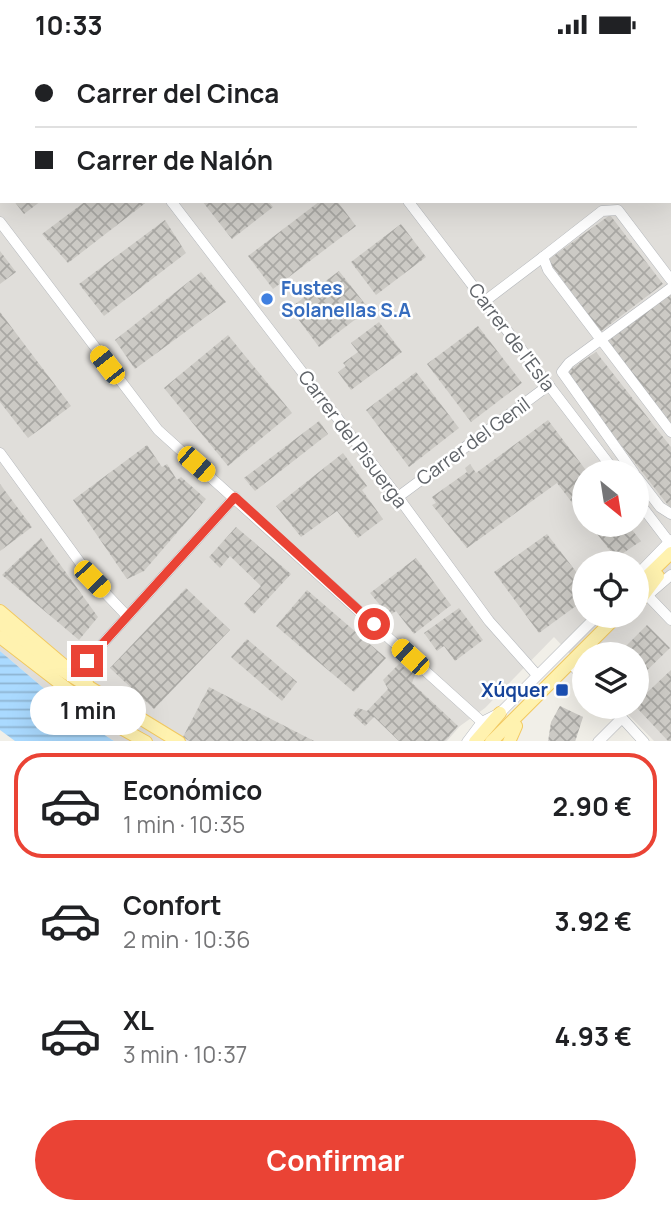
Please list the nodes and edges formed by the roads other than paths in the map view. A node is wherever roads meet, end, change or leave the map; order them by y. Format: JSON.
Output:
{"nodes":[{"id":1,"x":173,"y":203,"type":"edge"},
{"id":2,"x":410,"y":203,"type":"edge"},
{"id":3,"x":0,"y":222,"type":"edge"},
{"id":4,"x":543,"y":257,"type":"junction"},
{"id":5,"x":671,"y":280,"type":"edge"},
{"id":6,"x":671,"y":288,"type":"edge"},
{"id":7,"x":485,"y":301,"type":"junction"},
{"id":8,"x":599,"y":341,"type":"junction"},
{"id":9,"x":549,"y":385,"type":"junction"},
{"id":10,"x":671,"y":432,"type":"edge"},
{"id":11,"x":0,"y":453,"type":"edge"},
{"id":12,"x":606,"y":460,"type":"edge"},
{"id":13,"x":624,"y":460,"type":"edge"},
{"id":14,"x":649,"y":493,"type":"edge"},
{"id":15,"x":398,"y":496,"type":"junction"},
{"id":16,"x":235,"y":497,"type":"junction"},
{"id":17,"x":671,"y":514,"type":"edge"},
{"id":18,"x":649,"y":517,"type":"edge"},
{"id":19,"x":670,"y":547,"type":"edge"},
{"id":20,"x":671,"y":563,"type":"edge"},
{"id":21,"x":649,"y":566,"type":"edge"},
{"id":22,"x":649,"y":572,"type":"edge"},
{"id":23,"x":664,"y":576,"type":"edge"},
{"id":24,"x":649,"y":591,"type":"edge"},
{"id":25,"x":649,"y":605,"type":"edge"},
{"id":26,"x":0,"y":611,"type":"edge"},
{"id":27,"x":127,"y":616,"type":"junction"},
{"id":28,"x":671,"y":620,"type":"edge"},
{"id":29,"x":0,"y":623,"type":"edge"},
{"id":30,"x":585,"y":628,"type":"edge"},
{"id":31,"x":595,"y":628,"type":"edge"},
{"id":32,"x":605,"y":628,"type":"edge"},
{"id":33,"x":614,"y":628,"type":"edge"},
{"id":34,"x":0,"y":637,"type":"edge"},
{"id":35,"x":600,"y":642,"type":"edge"},
{"id":36,"x":85,"y":663,"type":"junction"},
{"id":37,"x":572,"y":670,"type":"edge"},
{"id":38,"x":68,"y":673,"type":"junction"},
{"id":39,"x":537,"y":675,"type":"junction"},
{"id":40,"x":88,"y":688,"type":"junction"},
{"id":41,"x":500,"y":713,"type":"junction"},
{"id":42,"x":621,"y":719,"type":"edge"},
{"id":43,"x":623,"y":719,"type":"edge"},
{"id":44,"x":482,"y":722,"type":"junction"},
{"id":45,"x":516,"y":726,"type":"junction"},
{"id":46,"x":124,"y":728,"type":"junction"},
{"id":47,"x":146,"y":741,"type":"edge"},
{"id":48,"x":179,"y":741,"type":"edge"},
{"id":49,"x":467,"y":741,"type":"edge"},
{"id":50,"x":475,"y":741,"type":"edge"},
{"id":51,"x":481,"y":741,"type":"edge"},
{"id":52,"x":491,"y":741,"type":"edge"},
{"id":53,"x":499,"y":741,"type":"edge"},
{"id":54,"x":509,"y":741,"type":"edge"},
{"id":55,"x":598,"y":741,"type":"edge"},
{"id":56,"x":644,"y":741,"type":"edge"}],
"edges":[{"from":1,"to":15,"type":"street","name":"Carrer del Pisuerga"},
{"from":2,"to":7,"type":"street","name":"Carrer de l'Esla"},
{"from":3,"to":16,"type":"street"},
{"from":4,"to":5,"type":"street"},
{"from":4,"to":7,"type":"street"},
{"from":4,"to":8,"type":"street"},
{"from":6,"to":8,"type":"street"},
{"from":7,"to":9,"type":"street","name":"Carrer de l'Esla"},
{"from":8,"to":10,"type":"street"},
{"from":8,"to":13,"type":"street"},
{"from":9,"to":12,"type":"street","name":"Carrer de l'Esla"},
{"from":9,"to":15,"type":"street","name":"Carrer del Genil"},
{"from":11,"to":27,"type":"street"},
{"from":14,"to":17,"type":"street"},
{"from":15,"to":39,"type":"street","name":"Carrer del Pisuerga"},
{"from":16,"to":27,"type":"street"},
{"from":16,"to":44,"type":"street"},
{"from":18,"to":19,"type":"street"},
{"from":19,"to":21,"type":"street"},
{"from":19,"to":22,"type":"main road"},
{"from":20,"to":23,"type":"main road"},
{"from":23,"to":24,"type":"main road"},
{"from":25,"to":28,"type":"street"},
{"from":26,"to":38,"type":"main road"},
{"from":27,"to":36,"type":"street"},
{"from":29,"to":38,"type":"main road"},
{"from":30,"to":39,"type":"street"},
{"from":31,"to":51,"type":"main road"},
{"from":32,"to":52,"type":"main road"},
{"from":33,"to":35,"type":"main road"},
{"from":34,"to":46,"type":"main road"},
{"from":36,"to":38,"type":"main road"},
{"from":36,"to":40,"type":"main road"},
{"from":37,"to":45,"type":"main road"},
{"from":38,"to":40,"type":"main road"},
{"from":39,"to":41,"type":"street"},
{"from":40,"to":46,"type":"main road"},
{"from":40,"to":48,"type":"main road"},
{"from":41,"to":44,"type":"street"},
{"from":41,"to":50,"type":"main road"},
{"from":42,"to":55,"type":"street"},
{"from":43,"to":56,"type":"street"},
{"from":44,"to":49,"type":"street"},
{"from":45,"to":53,"type":"main road"},
{"from":45,"to":54,"type":"main road"},
{"from":46,"to":47,"type":"main road"}]}
